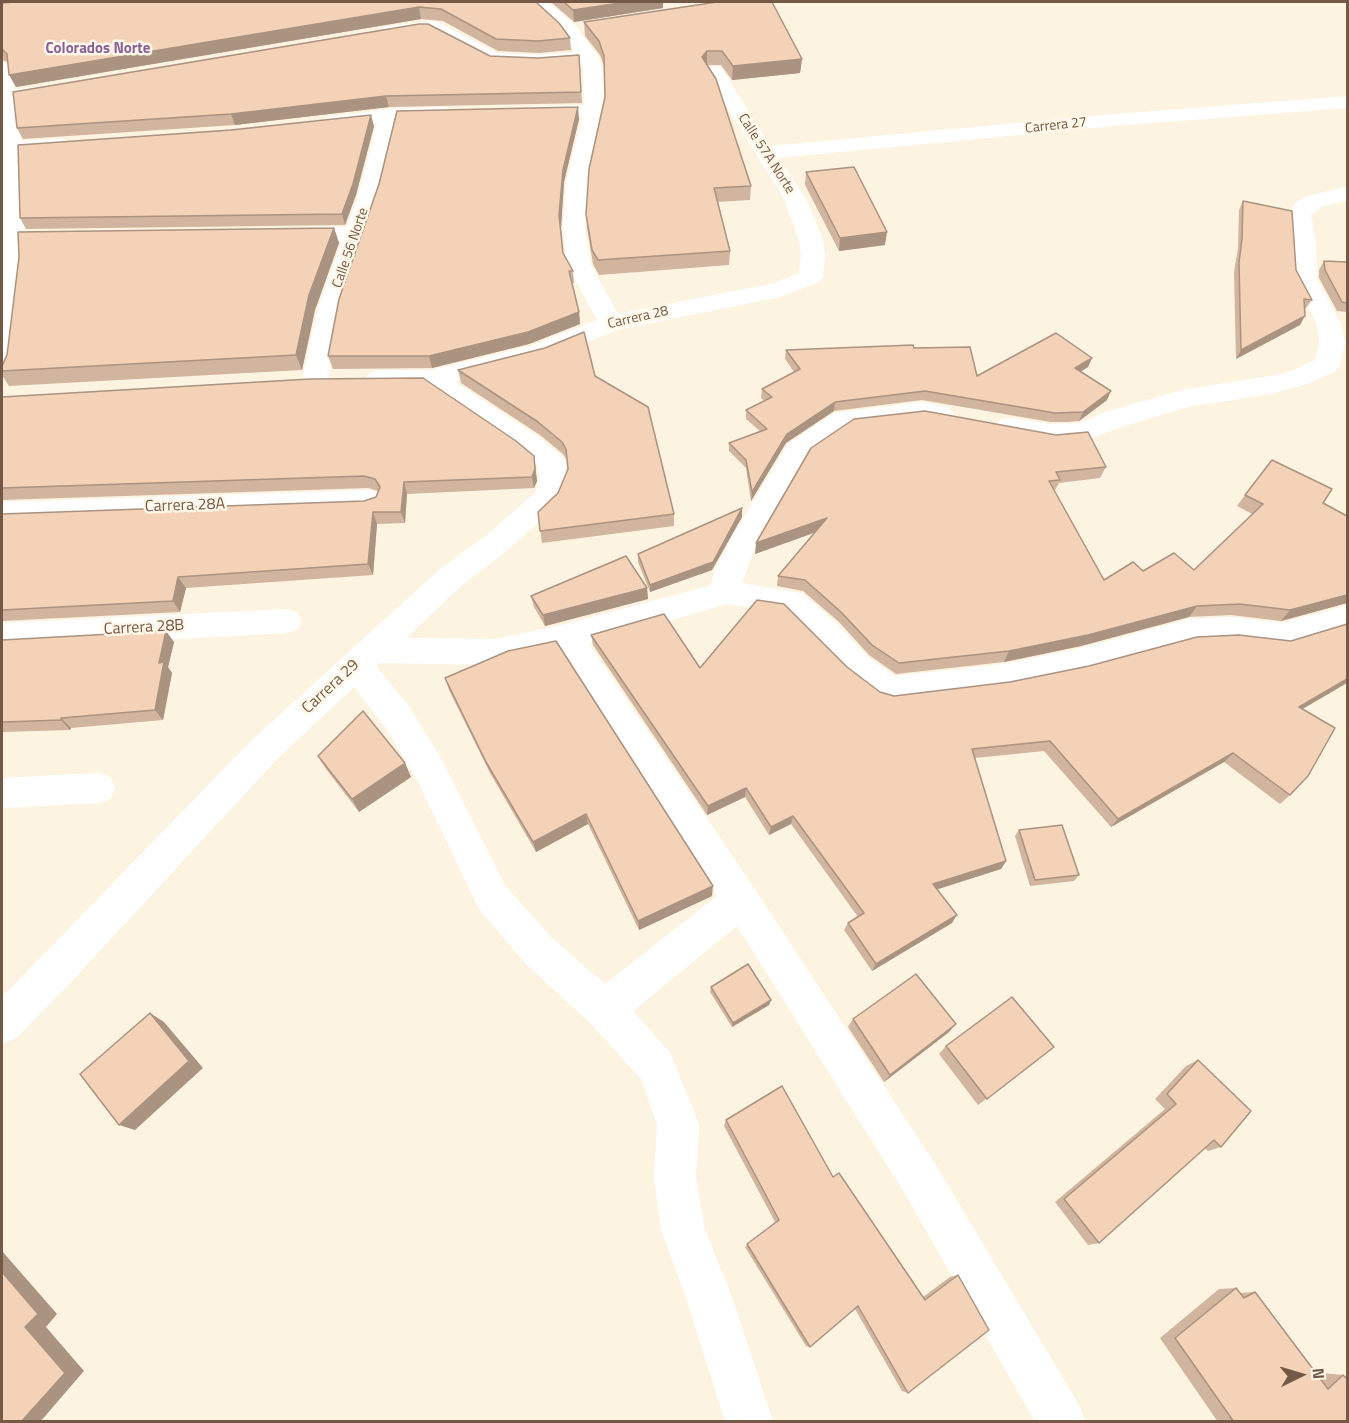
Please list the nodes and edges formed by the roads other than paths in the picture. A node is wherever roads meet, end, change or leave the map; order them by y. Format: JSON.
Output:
{"nodes":[{"id":1,"x":538,"y":2,"type":"edge"},
{"id":2,"x":370,"y":35,"type":"edge"},
{"id":3,"x":588,"y":56,"type":"junction"},
{"id":4,"x":2,"y":68,"type":"edge"},
{"id":5,"x":714,"y":71,"type":"edge"},
{"id":6,"x":76,"y":87,"type":"edge"},
{"id":7,"x":6,"y":97,"type":"junction"},
{"id":8,"x":1347,"y":102,"type":"edge"},
{"id":9,"x":594,"y":111,"type":"junction"},
{"id":10,"x":513,"y":112,"type":"edge"},
{"id":11,"x":457,"y":113,"type":"edge"},
{"id":12,"x":389,"y":116,"type":"junction"},
{"id":13,"x":312,"y":125,"type":"edge"},
{"id":14,"x":78,"y":144,"type":"edge"},
{"id":15,"x":6,"y":148,"type":"edge"},
{"id":16,"x":764,"y":153,"type":"junction"},
{"id":17,"x":1347,"y":193,"type":"edge"},
{"id":18,"x":354,"y":234,"type":"junction"},
{"id":19,"x":265,"y":236,"type":"edge"},
{"id":20,"x":13,"y":238,"type":"junction"},
{"id":21,"x":36,"y":238,"type":"edge"},
{"id":22,"x":811,"y":277,"type":"joint"},
{"id":23,"x":611,"y":323,"type":"junction"},
{"id":24,"x":2,"y":370,"type":"edge"},
{"id":25,"x":432,"y":379,"type":"junction"},
{"id":26,"x":324,"y":380,"type":"joint"},
{"id":27,"x":368,"y":500,"type":"edge"},
{"id":28,"x":2,"y":513,"type":"edge"},
{"id":29,"x":724,"y":592,"type":"junction"},
{"id":30,"x":1347,"y":617,"type":"edge"},
{"id":31,"x":286,"y":621,"type":"dead end"},
{"id":32,"x":2,"y":636,"type":"edge"},
{"id":33,"x":567,"y":637,"type":"junction"},
{"id":34,"x":363,"y":657,"type":"junction"},
{"id":35,"x":98,"y":788,"type":"dead end"},
{"id":36,"x":2,"y":793,"type":"edge"},
{"id":37,"x":741,"y":900,"type":"junction"},
{"id":38,"x":604,"y":1009,"type":"junction"},
{"id":39,"x":2,"y":1024,"type":"edge"},
{"id":40,"x":748,"y":1422,"type":"edge"},
{"id":41,"x":1062,"y":1422,"type":"edge"}],
"edges":[{"from":1,"to":3,"type":"street"},
{"from":2,"to":3,"type":"street"},
{"from":3,"to":9,"type":"street"},
{"from":4,"to":7,"type":"street"},
{"from":5,"to":16,"type":"street","name":"Calle 57A Norte"},
{"from":6,"to":7,"type":"street"},
{"from":7,"to":15,"type":"street"},
{"from":8,"to":16,"type":"street","name":"Carrera 27"},
{"from":9,"to":10,"type":"street"},
{"from":9,"to":23,"type":"street"},
{"from":11,"to":12,"type":"street"},
{"from":12,"to":13,"type":"street"},
{"from":12,"to":18,"type":"street","name":"Calle 56 Norte"},
{"from":14,"to":15,"type":"street"},
{"from":15,"to":20,"type":"street"},
{"from":16,"to":22,"type":"street","name":"Calle 57A Norte"},
{"from":17,"to":29,"type":"street"},
{"from":18,"to":19,"type":"street"},
{"from":18,"to":26,"type":"street","name":"Calle 56 Norte"},
{"from":20,"to":21,"type":"street"},
{"from":20,"to":24,"type":"street"},
{"from":22,"to":23,"type":"street","name":"Carrera 28"},
{"from":23,"to":25,"type":"street","name":"Carrera 28"},
{"from":25,"to":26,"type":"street","name":"Carrera 28"},
{"from":25,"to":34,"type":"street","name":"Carrera 29"},
{"from":27,"to":28,"type":"street","name":"Carrera 28A"},
{"from":29,"to":30,"type":"street"},
{"from":29,"to":33,"type":"street"},
{"from":31,"to":32,"type":"street","name":"Carrera 28B"},
{"from":33,"to":34,"type":"street"},
{"from":33,"to":37,"type":"street"},
{"from":34,"to":38,"type":"street"},
{"from":34,"to":39,"type":"street","name":"Carrera 29"},
{"from":35,"to":36,"type":"street"},
{"from":37,"to":38,"type":"street"},
{"from":37,"to":41,"type":"street"},
{"from":38,"to":40,"type":"street"}]}
